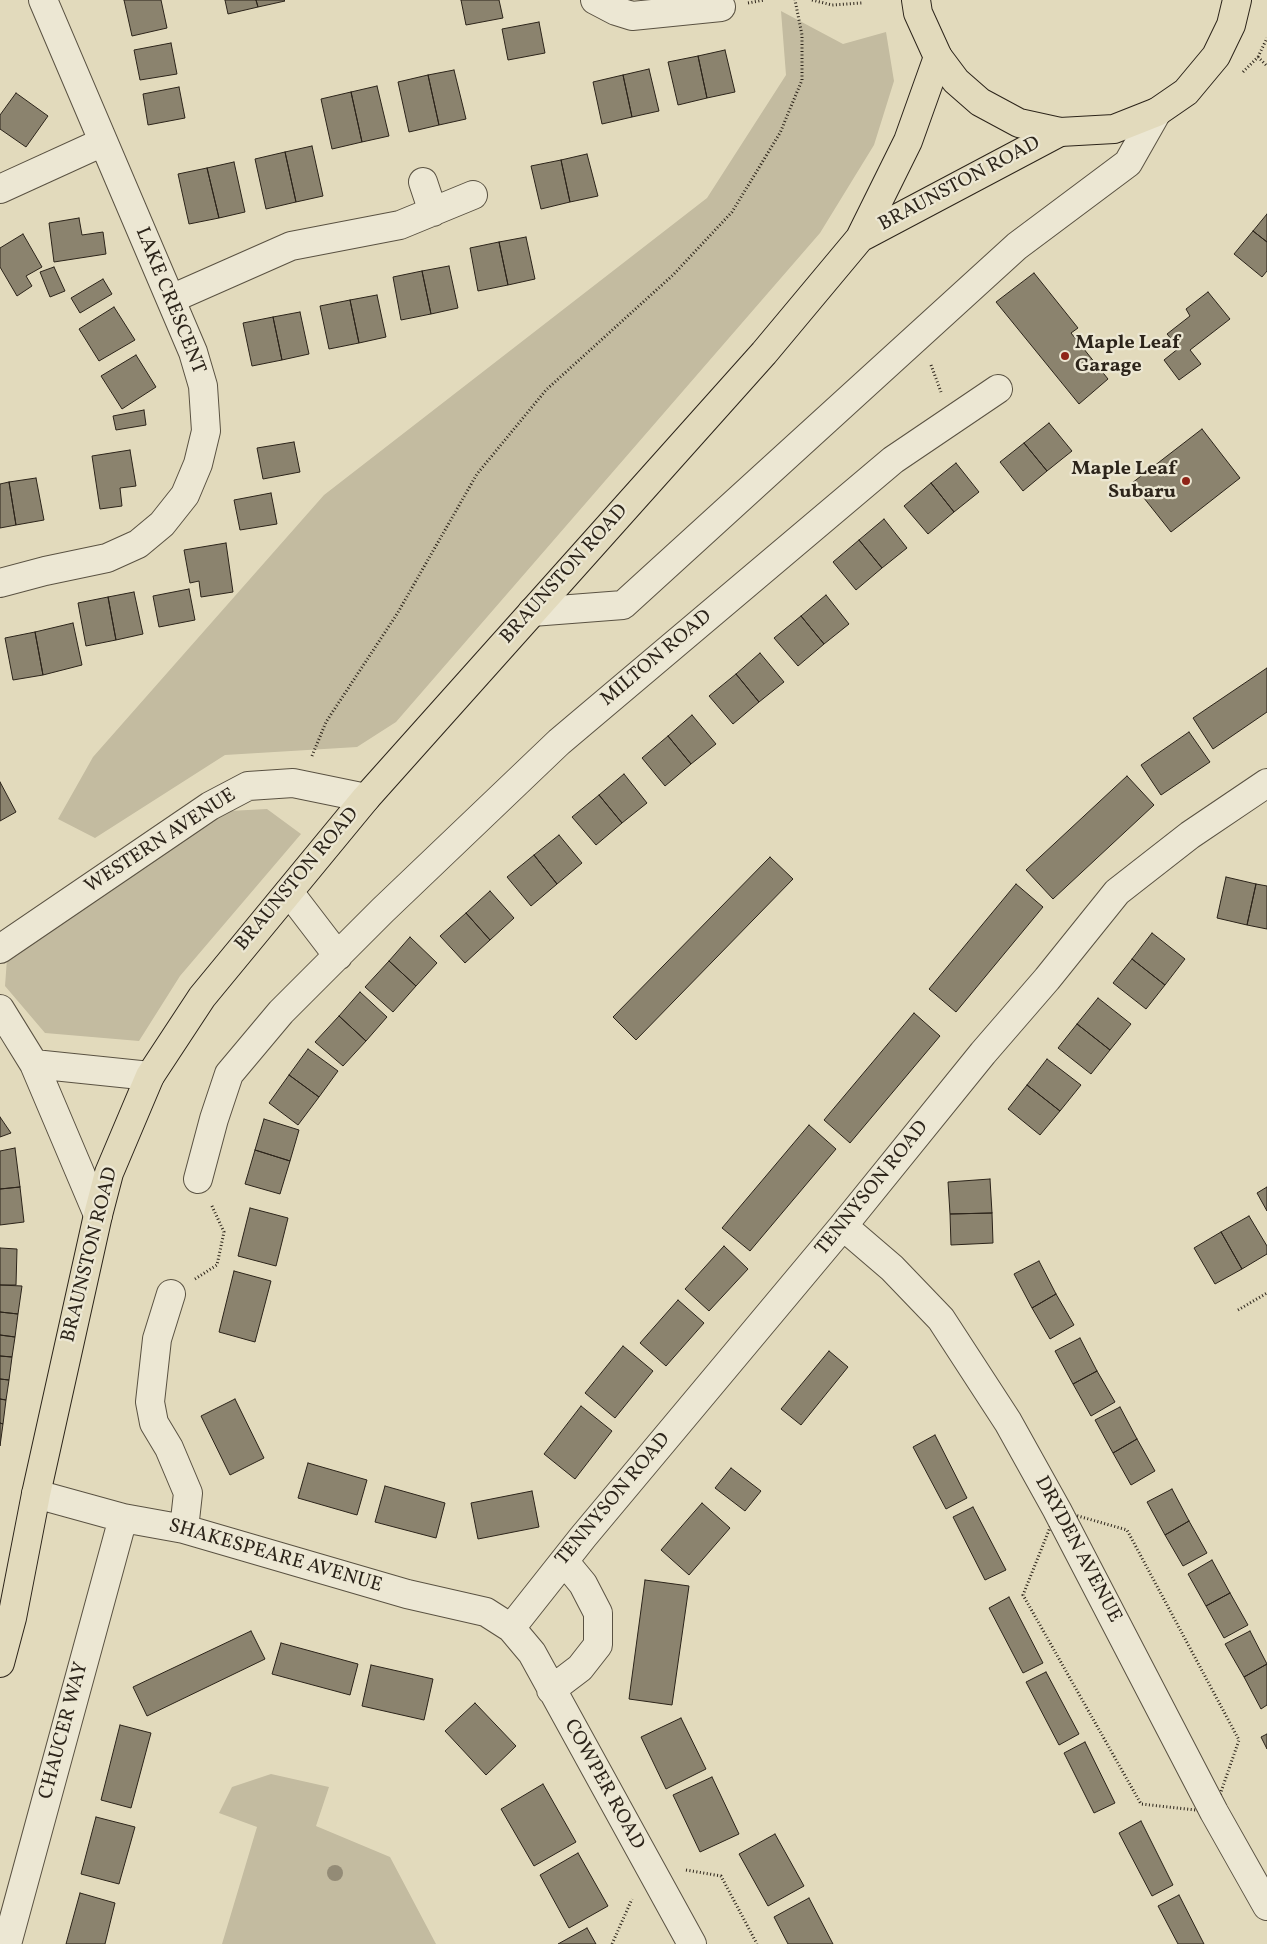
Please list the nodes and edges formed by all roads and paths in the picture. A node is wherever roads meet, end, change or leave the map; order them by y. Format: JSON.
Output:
{"nodes":[{"id":1,"x":43,"y":0,"type":"edge"},
{"id":2,"x":595,"y":0,"type":"edge"},
{"id":3,"x":794,"y":0,"type":"edge"},
{"id":4,"x":812,"y":0,"type":"edge"},
{"id":5,"x":916,"y":0,"type":"edge"},
{"id":6,"x":1237,"y":0,"type":"edge"},
{"id":7,"x":862,"y":2,"type":"dead end"},
{"id":8,"x":721,"y":7,"type":"dead end"},
{"id":9,"x":1267,"y":38,"type":"edge"},
{"id":10,"x":938,"y":57,"type":"junction"},
{"id":11,"x":1258,"y":57,"type":"dead end"},
{"id":12,"x":1157,"y":112,"type":"junction"},
{"id":13,"x":1060,"y":132,"type":"junction"},
{"id":14,"x":103,"y":142,"type":"junction"},
{"id":15,"x":423,"y":182,"type":"dead end"},
{"id":16,"x":0,"y":189,"type":"edge"},
{"id":17,"x":473,"y":195,"type":"dead end"},
{"id":18,"x":433,"y":212,"type":"junction"},
{"id":19,"x":860,"y":238,"type":"junction"},
{"id":20,"x":170,"y":299,"type":"junction"},
{"id":21,"x":998,"y":389,"type":"dead end"},
{"id":22,"x":0,"y":583,"type":"edge"},
{"id":23,"x":532,"y":612,"type":"junction"},
{"id":24,"x":1267,"y":783,"type":"edge"},
{"id":25,"x":299,"y":785,"type":"junction"},
{"id":26,"x":366,"y":798,"type":"junction"},
{"id":27,"x":289,"y":892,"type":"junction"},
{"id":28,"x":0,"y":949,"type":"edge"},
{"id":29,"x":338,"y":956,"type":"junction"},
{"id":30,"x":0,"y":1009,"type":"edge"},
{"id":31,"x":34,"y":1064,"type":"junction"},
{"id":32,"x":150,"y":1076,"type":"junction"},
{"id":33,"x":198,"y":1179,"type":"joint"},
{"id":34,"x":98,"y":1215,"type":"junction"},
{"id":35,"x":843,"y":1226,"type":"junction"},
{"id":36,"x":1267,"y":1293,"type":"edge"},
{"id":37,"x":171,"y":1294,"type":"joint"},
{"id":38,"x":1238,"y":1310,"type":"dead end"},
{"id":39,"x":36,"y":1494,"type":"junction"},
{"id":40,"x":122,"y":1518,"type":"junction"},
{"id":41,"x":184,"y":1529,"type":"junction"},
{"id":42,"x":564,"y":1561,"type":"junction"},
{"id":43,"x":510,"y":1628,"type":"junction"},
{"id":44,"x":0,"y":1663,"type":"edge"},
{"id":45,"x":551,"y":1690,"type":"junction"},
{"id":46,"x":646,"y":1864,"type":"junction"},
{"id":47,"x":1267,"y":1906,"type":"edge"},
{"id":48,"x":7,"y":1944,"type":"edge"},
{"id":49,"x":612,"y":1944,"type":"edge"},
{"id":50,"x":692,"y":1944,"type":"edge"},
{"id":51,"x":757,"y":1944,"type":"edge"}],
"edges":[{"from":1,"to":14,"type":"street","name":"LAKE CRESCENT"},
{"from":2,"to":8,"type":"street"},
{"from":3,"to":25,"type":"path"},
{"from":4,"to":7,"type":"path"},
{"from":5,"to":10,"type":"main road"},
{"from":6,"to":12,"type":"main road"},
{"from":9,"to":11,"type":"path"},
{"from":10,"to":13,"type":"main road"},
{"from":10,"to":19,"type":"main road","name":"BRAUNSTON ROAD"},
{"from":12,"to":13,"type":"main road"},
{"from":12,"to":23,"type":"street"},
{"from":13,"to":19,"type":"main road","name":"BRAUNSTON ROAD"},
{"from":14,"to":16,"type":"street"},
{"from":14,"to":20,"type":"street","name":"LAKE CRESCENT"},
{"from":15,"to":18,"type":"street"},
{"from":17,"to":18,"type":"street"},
{"from":18,"to":20,"type":"street"},
{"from":19,"to":23,"type":"main road","name":"BRAUNSTON ROAD"},
{"from":20,"to":22,"type":"street","name":"LAKE CRESCENT"},
{"from":21,"to":29,"type":"street","name":"MILTON ROAD"},
{"from":23,"to":26,"type":"main road","name":"BRAUNSTON ROAD"},
{"from":24,"to":35,"type":"street","name":"TENNYSON ROAD"},
{"from":25,"to":26,"type":"street","name":"WESTERN AVENUE"},
{"from":25,"to":28,"type":"street","name":"WESTERN AVENUE"},
{"from":26,"to":27,"type":"main road","name":"BRAUNSTON ROAD"},
{"from":27,"to":29,"type":"street"},
{"from":27,"to":32,"type":"main road","name":"BRAUNSTON ROAD"},
{"from":29,"to":33,"type":"street","name":"MILTON ROAD"},
{"from":30,"to":31,"type":"street"},
{"from":31,"to":32,"type":"street"},
{"from":31,"to":34,"type":"street"},
{"from":32,"to":34,"type":"main road","name":"BRAUNSTON ROAD"},
{"from":33,"to":37,"type":"path"},
{"from":34,"to":39,"type":"main road","name":"BRAUNSTON ROAD"},
{"from":35,"to":42,"type":"street","name":"TENNYSON ROAD"},
{"from":35,"to":47,"type":"street","name":"DRYDEN AVENUE"},
{"from":36,"to":38,"type":"path"},
{"from":37,"to":41,"type":"street"},
{"from":39,"to":40,"type":"street","name":"SHAKESPEARE AVENUE"},
{"from":39,"to":44,"type":"main road","name":"BRAUNSTON ROAD"},
{"from":40,"to":41,"type":"street","name":"SHAKESPEARE AVENUE"},
{"from":40,"to":48,"type":"street","name":"CHAUCER WAY"},
{"from":41,"to":43,"type":"street","name":"SHAKESPEARE AVENUE"},
{"from":42,"to":43,"type":"street","name":"TENNYSON ROAD"},
{"from":42,"to":45,"type":"street"},
{"from":43,"to":45,"type":"street","name":"COWPER ROAD"},
{"from":45,"to":46,"type":"street","name":"COWPER ROAD"},
{"from":46,"to":49,"type":"path"},
{"from":46,"to":50,"type":"street","name":"COWPER ROAD"},
{"from":46,"to":51,"type":"path"}]}
